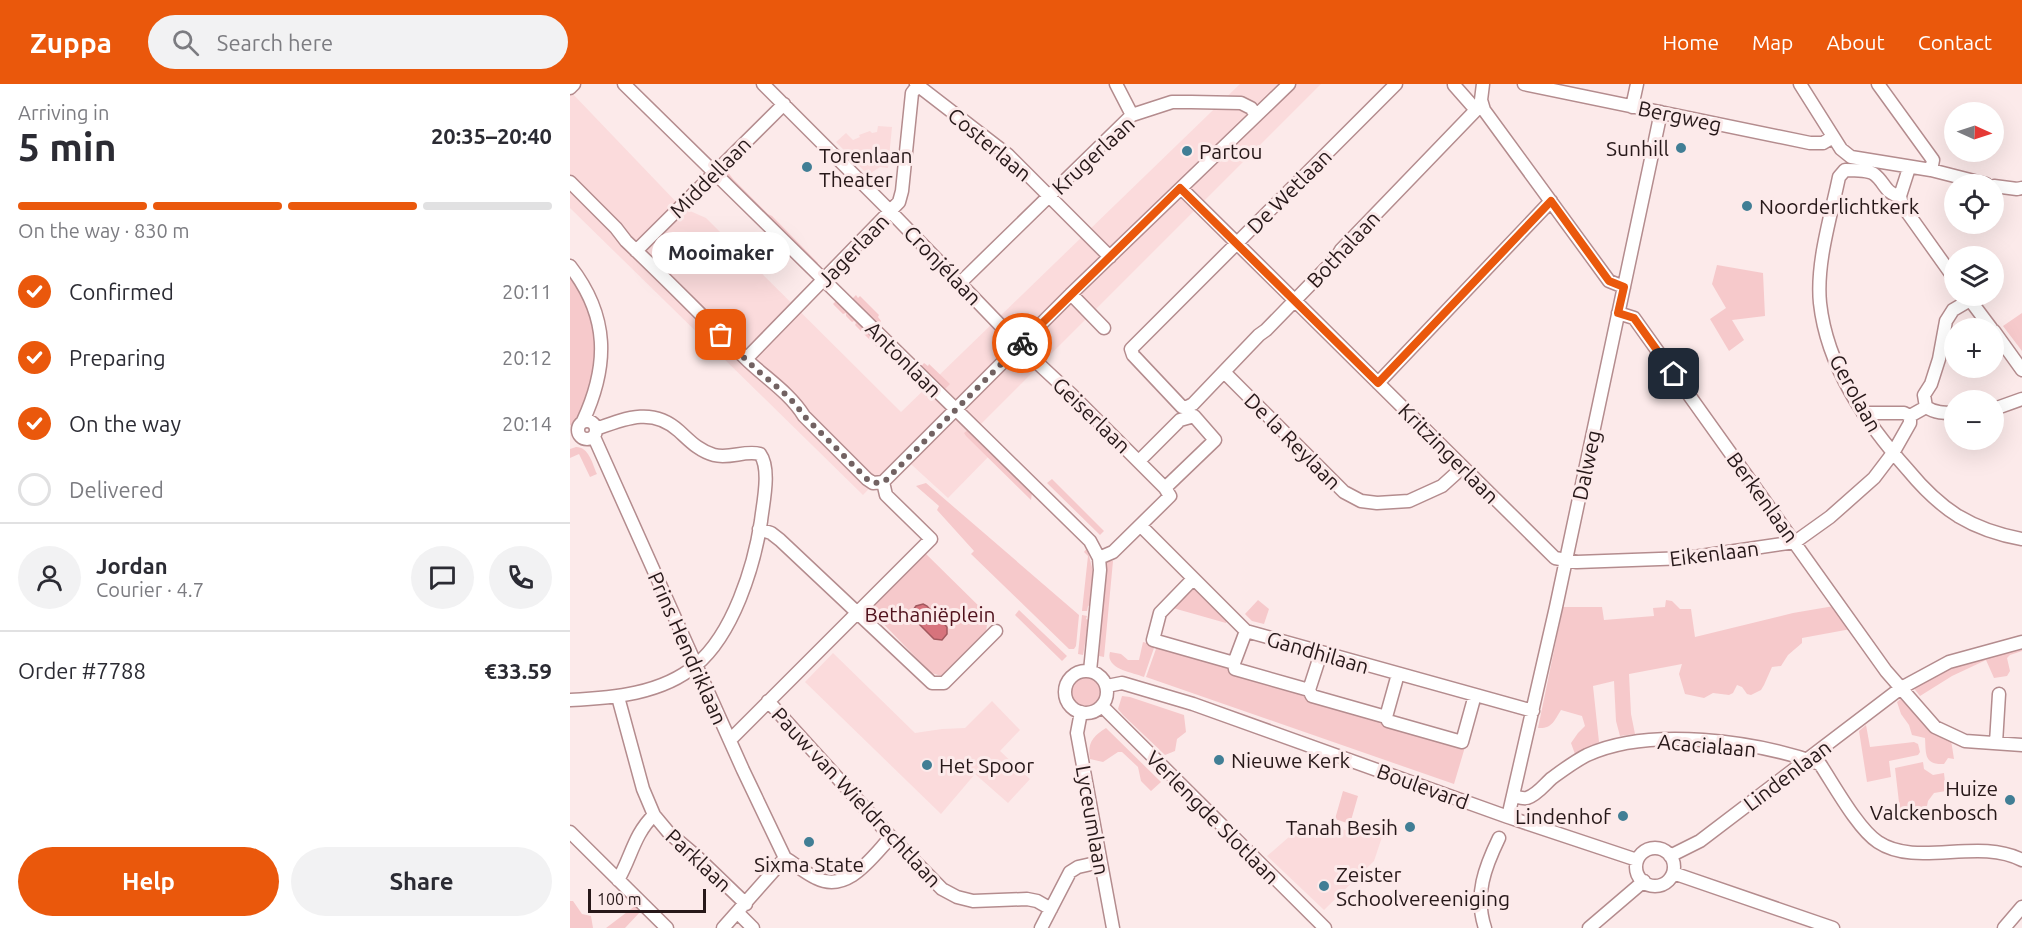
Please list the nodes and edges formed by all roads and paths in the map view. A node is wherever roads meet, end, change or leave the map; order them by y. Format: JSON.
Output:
{"nodes":[{"id":1,"x":573,"y":84,"type":"edge"},
{"id":2,"x":624,"y":84,"type":"edge"},
{"id":3,"x":764,"y":84,"type":"edge"},
{"id":4,"x":1116,"y":84,"type":"edge"},
{"id":5,"x":1290,"y":84,"type":"edge"},
{"id":6,"x":1396,"y":84,"type":"edge"},
{"id":7,"x":1524,"y":84,"type":"edge"},
{"id":8,"x":1637,"y":84,"type":"edge"},
{"id":9,"x":1800,"y":84,"type":"edge"},
{"id":10,"x":1878,"y":84,"type":"edge"},
{"id":11,"x":918,"y":85,"type":"edge"},
{"id":12,"x":1454,"y":85,"type":"edge"},
{"id":13,"x":1482,"y":87,"type":"edge"},
{"id":14,"x":570,"y":88,"type":"edge"},
{"id":15,"x":784,"y":104,"type":"junction"},
{"id":16,"x":1632,"y":107,"type":"junction"},
{"id":17,"x":1479,"y":108,"type":"junction"},
{"id":18,"x":1661,"y":112,"type":"junction"},
{"id":19,"x":1132,"y":115,"type":"junction"},
{"id":20,"x":1256,"y":115,"type":"junction"},
{"id":21,"x":1833,"y":138,"type":"junction"},
{"id":22,"x":1909,"y":168,"type":"junction"},
{"id":23,"x":1930,"y":170,"type":"junction"},
{"id":24,"x":714,"y":172,"type":"junction"},
{"id":25,"x":1946,"y":174,"type":"edge"},
{"id":26,"x":570,"y":182,"type":"edge"},
{"id":27,"x":1180,"y":188,"type":"junction"},
{"id":28,"x":2022,"y":188,"type":"edge"},
{"id":29,"x":2004,"y":189,"type":"edge"},
{"id":30,"x":1049,"y":195,"type":"junction"},
{"id":31,"x":1900,"y":196,"type":"junction"},
{"id":32,"x":1551,"y":201,"type":"junction"},
{"id":33,"x":891,"y":212,"type":"junction"},
{"id":34,"x":1237,"y":243,"type":"junction"},
{"id":35,"x":636,"y":251,"type":"junction"},
{"id":36,"x":1110,"y":257,"type":"junction"},
{"id":37,"x":1944,"y":264,"type":"edge"},
{"id":38,"x":570,"y":266,"type":"edge"},
{"id":39,"x":824,"y":280,"type":"junction"},
{"id":40,"x":959,"y":284,"type":"junction"},
{"id":41,"x":1624,"y":287,"type":"junction"},
{"id":42,"x":1071,"y":294,"type":"junction"},
{"id":43,"x":1293,"y":301,"type":"junction"},
{"id":44,"x":1958,"y":306,"type":"edge"},
{"id":45,"x":1618,"y":313,"type":"junction"},
{"id":46,"x":1104,"y":328,"type":"dead end"},
{"id":47,"x":1019,"y":345,"type":"junction"},
{"id":48,"x":2004,"y":346,"type":"edge"},
{"id":49,"x":746,"y":359,"type":"junction"},
{"id":50,"x":2022,"y":370,"type":"edge"},
{"id":51,"x":1224,"y":372,"type":"junction"},
{"id":52,"x":1378,"y":383,"type":"junction"},
{"id":53,"x":2022,"y":399,"type":"edge"},
{"id":54,"x":2004,"y":405,"type":"edge"},
{"id":55,"x":1182,"y":407,"type":"joint"},
{"id":56,"x":1926,"y":407,"type":"junction"},
{"id":57,"x":955,"y":409,"type":"junction"},
{"id":58,"x":1863,"y":412,"type":"junction"},
{"id":59,"x":1944,"y":413,"type":"edge"},
{"id":60,"x":1910,"y":416,"type":"junction"},
{"id":61,"x":577,"y":427,"type":"edge"},
{"id":62,"x":592,"y":435,"type":"junction"},
{"id":63,"x":570,"y":441,"type":"edge"},
{"id":64,"x":1893,"y":453,"type":"junction"},
{"id":65,"x":1138,"y":461,"type":"junction"},
{"id":66,"x":1463,"y":467,"type":"junction"},
{"id":67,"x":884,"y":482,"type":"junction"},
{"id":68,"x":1165,"y":488,"type":"junction"},
{"id":69,"x":1141,"y":526,"type":"junction"},
{"id":70,"x":759,"y":529,"type":"junction"},
{"id":71,"x":2022,"y":539,"type":"edge"},
{"id":72,"x":1795,"y":542,"type":"junction"},
{"id":73,"x":1099,"y":558,"type":"junction"},
{"id":74,"x":1566,"y":561,"type":"junction"},
{"id":75,"x":1193,"y":579,"type":"junction"},
{"id":76,"x":859,"y":614,"type":"junction"},
{"id":77,"x":996,"y":631,"type":"dead end"},
{"id":78,"x":1245,"y":631,"type":"junction"},
{"id":79,"x":2022,"y":642,"type":"edge"},
{"id":80,"x":1321,"y":653,"type":"junction"},
{"id":81,"x":1234,"y":663,"type":"junction"},
{"id":82,"x":696,"y":665,"type":"junction"},
{"id":83,"x":1090,"y":671,"type":"junction"},
{"id":84,"x":1398,"y":674,"type":"junction"},
{"id":85,"x":1107,"y":686,"type":"junction"},
{"id":86,"x":1901,"y":688,"type":"junction"},
{"id":87,"x":1309,"y":690,"type":"junction"},
{"id":88,"x":1999,"y":694,"type":"dead end"},
{"id":89,"x":1475,"y":695,"type":"junction"},
{"id":90,"x":618,"y":697,"type":"junction"},
{"id":91,"x":570,"y":700,"type":"edge"},
{"id":92,"x":768,"y":702,"type":"junction"},
{"id":93,"x":1102,"y":706,"type":"junction"},
{"id":94,"x":1533,"y":711,"type":"junction"},
{"id":95,"x":1081,"y":712,"type":"junction"},
{"id":96,"x":1386,"y":717,"type":"junction"},
{"id":97,"x":730,"y":740,"type":"junction"},
{"id":98,"x":1996,"y":743,"type":"junction"},
{"id":99,"x":2022,"y":745,"type":"edge"},
{"id":100,"x":1807,"y":760,"type":"junction"},
{"id":101,"x":1514,"y":796,"type":"junction"},
{"id":102,"x":654,"y":815,"type":"junction"},
{"id":103,"x":1508,"y":817,"type":"junction"},
{"id":104,"x":570,"y":832,"type":"edge"},
{"id":105,"x":891,"y":837,"type":"junction"},
{"id":106,"x":1499,"y":838,"type":"dead end"},
{"id":107,"x":1670,"y":856,"type":"junction"},
{"id":108,"x":785,"y":858,"type":"junction"},
{"id":109,"x":1637,"y":860,"type":"junction"},
{"id":110,"x":2022,"y":860,"type":"edge"},
{"id":111,"x":1100,"y":862,"type":"junction"},
{"id":112,"x":1673,"y":873,"type":"junction"},
{"id":113,"x":618,"y":880,"type":"junction"},
{"id":114,"x":1644,"y":881,"type":"junction"},
{"id":115,"x":2022,"y":907,"type":"edge"},
{"id":116,"x":742,"y":908,"type":"junction"},
{"id":117,"x":1051,"y":909,"type":"junction"},
{"id":118,"x":667,"y":928,"type":"edge"},
{"id":119,"x":723,"y":928,"type":"edge"},
{"id":120,"x":753,"y":928,"type":"edge"},
{"id":121,"x":1041,"y":928,"type":"edge"},
{"id":122,"x":1113,"y":928,"type":"edge"},
{"id":123,"x":1325,"y":928,"type":"edge"},
{"id":124,"x":1485,"y":928,"type":"edge"},
{"id":125,"x":1589,"y":928,"type":"edge"},
{"id":126,"x":1833,"y":928,"type":"edge"},
{"id":127,"x":2004,"y":928,"type":"edge"}],
"edges":[{"from":1,"to":14,"type":"street"},
{"from":2,"to":24,"type":"street","name":"Antonlaan"},
{"from":3,"to":15,"type":"street","name":"Cronjélaan"},
{"from":4,"to":19,"type":"street"},
{"from":5,"to":20,"type":"street"},
{"from":6,"to":34,"type":"street","name":"De Wetlaan"},
{"from":7,"to":16,"type":"street","name":"Bergweg"},
{"from":8,"to":16,"type":"street"},
{"from":9,"to":21,"type":"street"},
{"from":10,"to":23,"type":"street"},
{"from":11,"to":30,"type":"street","name":"Costerlaan"},
{"from":11,"to":33,"type":"street","name":"Jagerlaan"},
{"from":12,"to":17,"type":"street"},
{"from":13,"to":17,"type":"street"},
{"from":15,"to":24,"type":"street","name":"Middellaan"},
{"from":15,"to":33,"type":"street","name":"Cronjélaan"},
{"from":16,"to":18,"type":"street","name":"Bergweg"},
{"from":17,"to":32,"type":"street"},
{"from":17,"to":43,"type":"street","name":"Bothalaan"},
{"from":18,"to":21,"type":"street","name":"Bergweg"},
{"from":18,"to":41,"type":"street","name":"Dalweg"},
{"from":19,"to":20,"type":"street","name":"Krugerlaan"},
{"from":19,"to":30,"type":"street","name":"Krugerlaan"},
{"from":20,"to":27,"type":"street"},
{"from":21,"to":22,"type":"street"},
{"from":22,"to":23,"type":"street"},
{"from":22,"to":31,"type":"street"},
{"from":23,"to":25,"type":"street"},
{"from":24,"to":35,"type":"street","name":"Middellaan"},
{"from":24,"to":39,"type":"street","name":"Antonlaan"},
{"from":26,"to":35,"type":"street"},
{"from":27,"to":34,"type":"street","name":"Kritzingerlaan"},
{"from":27,"to":36,"type":"street"},
{"from":28,"to":29,"type":"street"},
{"from":30,"to":36,"type":"street","name":"Costerlaan"},
{"from":30,"to":40,"type":"street","name":"Krugerlaan"},
{"from":31,"to":37,"type":"street"},
{"from":31,"to":58,"type":"street","name":"Gerolaan"},
{"from":32,"to":41,"type":"street"},
{"from":32,"to":52,"type":"street"},
{"from":33,"to":39,"type":"street","name":"Jagerlaan"},
{"from":33,"to":40,"type":"street","name":"Cronjélaan"},
{"from":34,"to":43,"type":"street","name":"Kritzingerlaan"},
{"from":34,"to":55,"type":"street","name":"De Wetlaan"},
{"from":35,"to":49,"type":"street"},
{"from":36,"to":42,"type":"street"},
{"from":38,"to":61,"type":"street"},
{"from":39,"to":49,"type":"street","name":"Jagerlaan"},
{"from":39,"to":57,"type":"street","name":"Antonlaan"},
{"from":40,"to":47,"type":"street","name":"Cronjélaan"},
{"from":41,"to":45,"type":"street","name":"Dalweg"},
{"from":42,"to":46,"type":"street"},
{"from":42,"to":47,"type":"street"},
{"from":43,"to":51,"type":"street","name":"Bothalaan"},
{"from":43,"to":52,"type":"street","name":"Kritzingerlaan"},
{"from":44,"to":56,"type":"street"},
{"from":45,"to":72,"type":"street","name":"Berkenlaan"},
{"from":45,"to":74,"type":"street","name":"Dalweg"},
{"from":47,"to":57,"type":"street"},
{"from":47,"to":65,"type":"street","name":"Geiserlaan"},
{"from":48,"to":50,"type":"street"},
{"from":49,"to":67,"type":"street"},
{"from":51,"to":55,"type":"street","name":"Bothalaan"},
{"from":51,"to":66,"type":"street","name":"De la Reylaan"},
{"from":52,"to":66,"type":"street","name":"Kritzingerlaan"},
{"from":53,"to":54,"type":"street"},
{"from":56,"to":59,"type":"street"},
{"from":56,"to":60,"type":"street"},
{"from":57,"to":67,"type":"street"},
{"from":57,"to":73,"type":"street","name":"Antonlaan"},
{"from":58,"to":60,"type":"street"},
{"from":58,"to":64,"type":"street","name":"Gerolaan"},
{"from":60,"to":64,"type":"street","name":"Eikenlaan"},
{"from":61,"to":62,"type":"street","name":"Prins Hendriklaan"},
{"from":62,"to":63,"type":"street"},
{"from":62,"to":70,"type":"street"},
{"from":62,"to":82,"type":"street","name":"Prins Hendriklaan"},
{"from":64,"to":71,"type":"street","name":"Gerolaan"},
{"from":64,"to":72,"type":"street","name":"Eikenlaan"},
{"from":65,"to":68,"type":"street","name":"Geiserlaan"},
{"from":65,"to":68,"type":"street","name":"Geiserlaan"},
{"from":66,"to":74,"type":"street","name":"Kritzingerlaan"},
{"from":67,"to":76,"type":"street"},
{"from":68,"to":69,"type":"street","name":"Geiserlaan"},
{"from":69,"to":73,"type":"street","name":"Geiserlaan"},
{"from":69,"to":75,"type":"street","name":"Gandhilaan"},
{"from":70,"to":76,"type":"street"},
{"from":70,"to":82,"type":"street"},
{"from":72,"to":74,"type":"street","name":"Eikenlaan"},
{"from":72,"to":86,"type":"street","name":"Berkenlaan"},
{"from":73,"to":83,"type":"street"},
{"from":74,"to":94,"type":"street","name":"Dalweg"},
{"from":75,"to":78,"type":"street","name":"Gandhilaan"},
{"from":75,"to":81,"type":"street"},
{"from":76,"to":77,"type":"street"},
{"from":76,"to":92,"type":"street"},
{"from":78,"to":80,"type":"street","name":"Gandhilaan"},
{"from":78,"to":81,"type":"street"},
{"from":79,"to":86,"type":"street","name":"Lindenlaan"},
{"from":80,"to":84,"type":"street","name":"Gandhilaan"},
{"from":80,"to":87,"type":"street"},
{"from":81,"to":87,"type":"street"},
{"from":82,"to":90,"type":"street"},
{"from":82,"to":97,"type":"street","name":"Prins Hendriklaan"},
{"from":83,"to":85,"type":"street"},
{"from":83,"to":95,"type":"street"},
{"from":84,"to":89,"type":"street","name":"Gandhilaan"},
{"from":84,"to":96,"type":"street"},
{"from":85,"to":93,"type":"street"},
{"from":85,"to":103,"type":"street","name":"Boulevard"},
{"from":86,"to":98,"type":"street","name":"Berkenlaan"},
{"from":86,"to":100,"type":"street","name":"Lindenlaan"},
{"from":87,"to":96,"type":"street"},
{"from":88,"to":98,"type":"street"},
{"from":89,"to":94,"type":"street","name":"Gandhilaan"},
{"from":89,"to":96,"type":"street"},
{"from":90,"to":91,"type":"street"},
{"from":90,"to":102,"type":"street","name":"Parklaan"},
{"from":92,"to":97,"type":"street"},
{"from":92,"to":105,"type":"street","name":"Pauw van Wieldrechtlaan"},
{"from":93,"to":95,"type":"street"},
{"from":93,"to":123,"type":"street","name":"Verlengde Slotlaan"},
{"from":94,"to":101,"type":"street","name":"Dalweg"},
{"from":95,"to":111,"type":"street","name":"Lyceumlaan"},
{"from":97,"to":108,"type":"street","name":"Prins Hendriklaan"},
{"from":98,"to":99,"type":"street","name":"Berkenlaan"},
{"from":100,"to":101,"type":"street","name":"Acacialaan"},
{"from":100,"to":107,"type":"street","name":"Lindenlaan"},
{"from":100,"to":110,"type":"street"},
{"from":101,"to":103,"type":"street","name":"Dalweg"},
{"from":102,"to":113,"type":"street","name":"Parklaan"},
{"from":102,"to":116,"type":"street","name":"Parklaan"},
{"from":103,"to":109,"type":"street","name":"Boulevard"},
{"from":104,"to":113,"type":"street"},
{"from":105,"to":108,"type":"street"},
{"from":105,"to":117,"type":"street","name":"Pauw van Wieldrechtlaan"},
{"from":106,"to":124,"type":"street"},
{"from":107,"to":109,"type":"street"},
{"from":107,"to":112,"type":"street"},
{"from":108,"to":116,"type":"street"},
{"from":109,"to":114,"type":"street"},
{"from":111,"to":117,"type":"street"},
{"from":111,"to":122,"type":"street","name":"Lyceumlaan"},
{"from":112,"to":114,"type":"street"},
{"from":112,"to":126,"type":"street"},
{"from":113,"to":118,"type":"street"},
{"from":114,"to":125,"type":"street"},
{"from":115,"to":127,"type":"street"},
{"from":116,"to":119,"type":"street"},
{"from":116,"to":120,"type":"street","name":"Parklaan"},
{"from":117,"to":121,"type":"street"}]}
